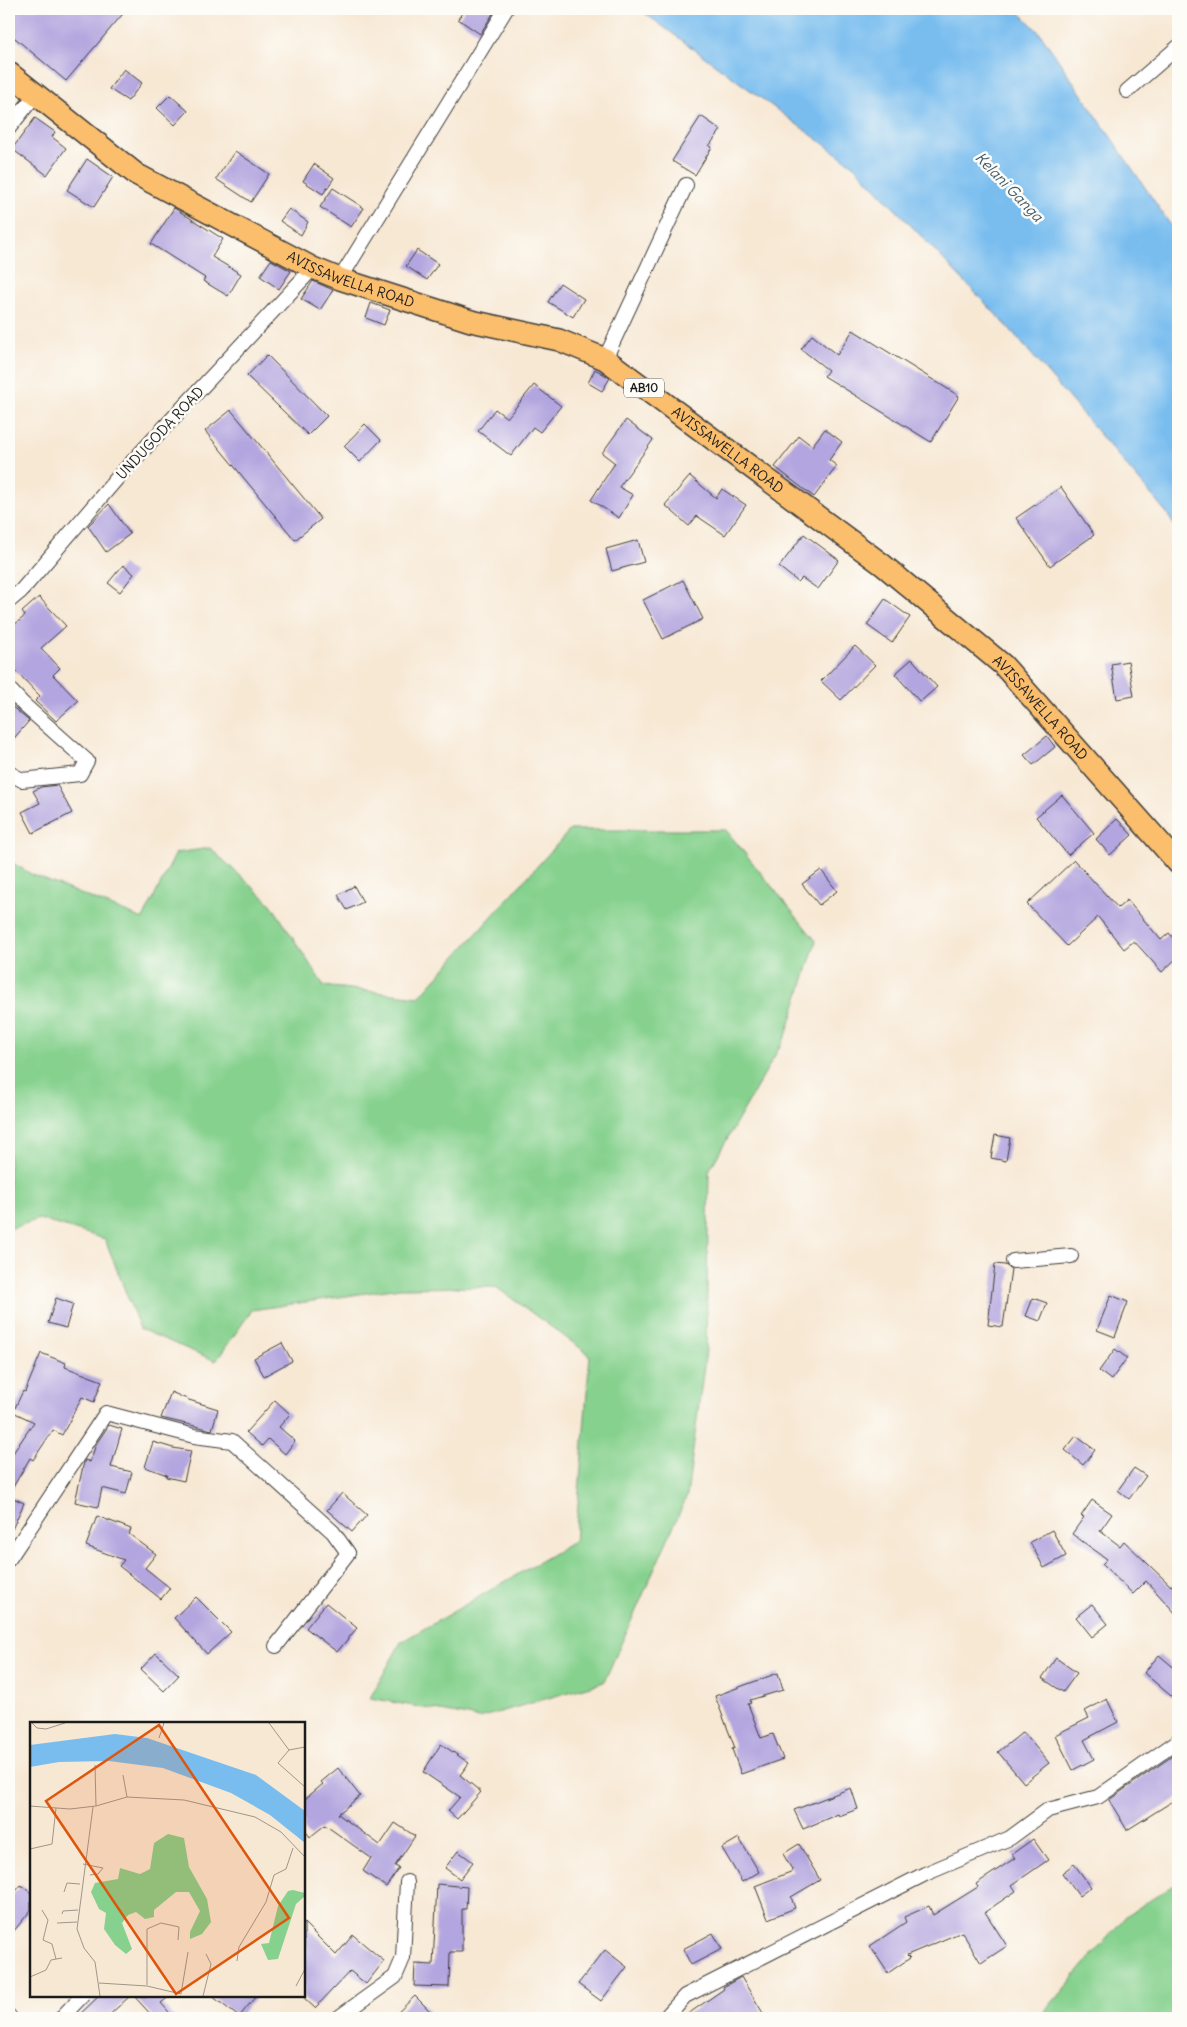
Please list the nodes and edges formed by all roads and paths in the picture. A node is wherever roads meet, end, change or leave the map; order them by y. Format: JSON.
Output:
{"nodes":[{"id":1,"x":506,"y":9,"type":"edge"},
{"id":2,"x":1178,"y":47,"type":"edge"},
{"id":3,"x":9,"y":73,"type":"edge"},
{"id":4,"x":1127,"y":92,"type":"dead end"},
{"id":5,"x":36,"y":94,"type":"junction"},
{"id":6,"x":9,"y":128,"type":"edge"},
{"id":7,"x":686,"y":185,"type":"dead end"},
{"id":8,"x":314,"y":268,"type":"junction"},
{"id":9,"x":340,"y":279,"type":"junction"},
{"id":10,"x":605,"y":359,"type":"junction"},
{"id":11,"x":9,"y":600,"type":"edge"},
{"id":12,"x":9,"y":688,"type":"edge"},
{"id":13,"x":9,"y":773,"type":"edge"},
{"id":14,"x":1178,"y":862,"type":"edge"},
{"id":15,"x":1071,"y":1256,"type":"dead end"},
{"id":16,"x":1013,"y":1262,"type":"dead end"},
{"id":17,"x":9,"y":1559,"type":"edge"},
{"id":18,"x":276,"y":1646,"type":"dead end"},
{"id":19,"x":1178,"y":1741,"type":"edge"},
{"id":20,"x":407,"y":1882,"type":"dead end"},
{"id":21,"x":81,"y":1997,"type":"edge"},
{"id":22,"x":61,"y":2018,"type":"edge"},
{"id":23,"x":338,"y":2018,"type":"edge"},
{"id":24,"x":665,"y":2018,"type":"edge"}],
"edges":[{"from":1,"to":9,"type":"street"},
{"from":2,"to":4,"type":"street"},
{"from":3,"to":5,"type":"main road","name":"AVISSAWELLA ROAD","number":"AB10"},
{"from":5,"to":6,"type":"street"},
{"from":5,"to":8,"type":"main road","name":"AVISSAWELLA ROAD","number":"AB10"},
{"from":7,"to":10,"type":"street"},
{"from":8,"to":9,"type":"main road","name":"AVISSAWELLA ROAD","number":"AB10"},
{"from":8,"to":11,"type":"street","name":"UNDUGODA ROAD"},
{"from":9,"to":10,"type":"main road","name":"AVISSAWELLA ROAD","number":"AB10"},
{"from":10,"to":14,"type":"main road","name":"AVISSAWELLA ROAD","number":"AB10"},
{"from":12,"to":13,"type":"street"},
{"from":15,"to":16,"type":"street"},
{"from":17,"to":18,"type":"street"},
{"from":19,"to":24,"type":"street"},
{"from":20,"to":23,"type":"street"},
{"from":21,"to":22,"type":"street"}]}
